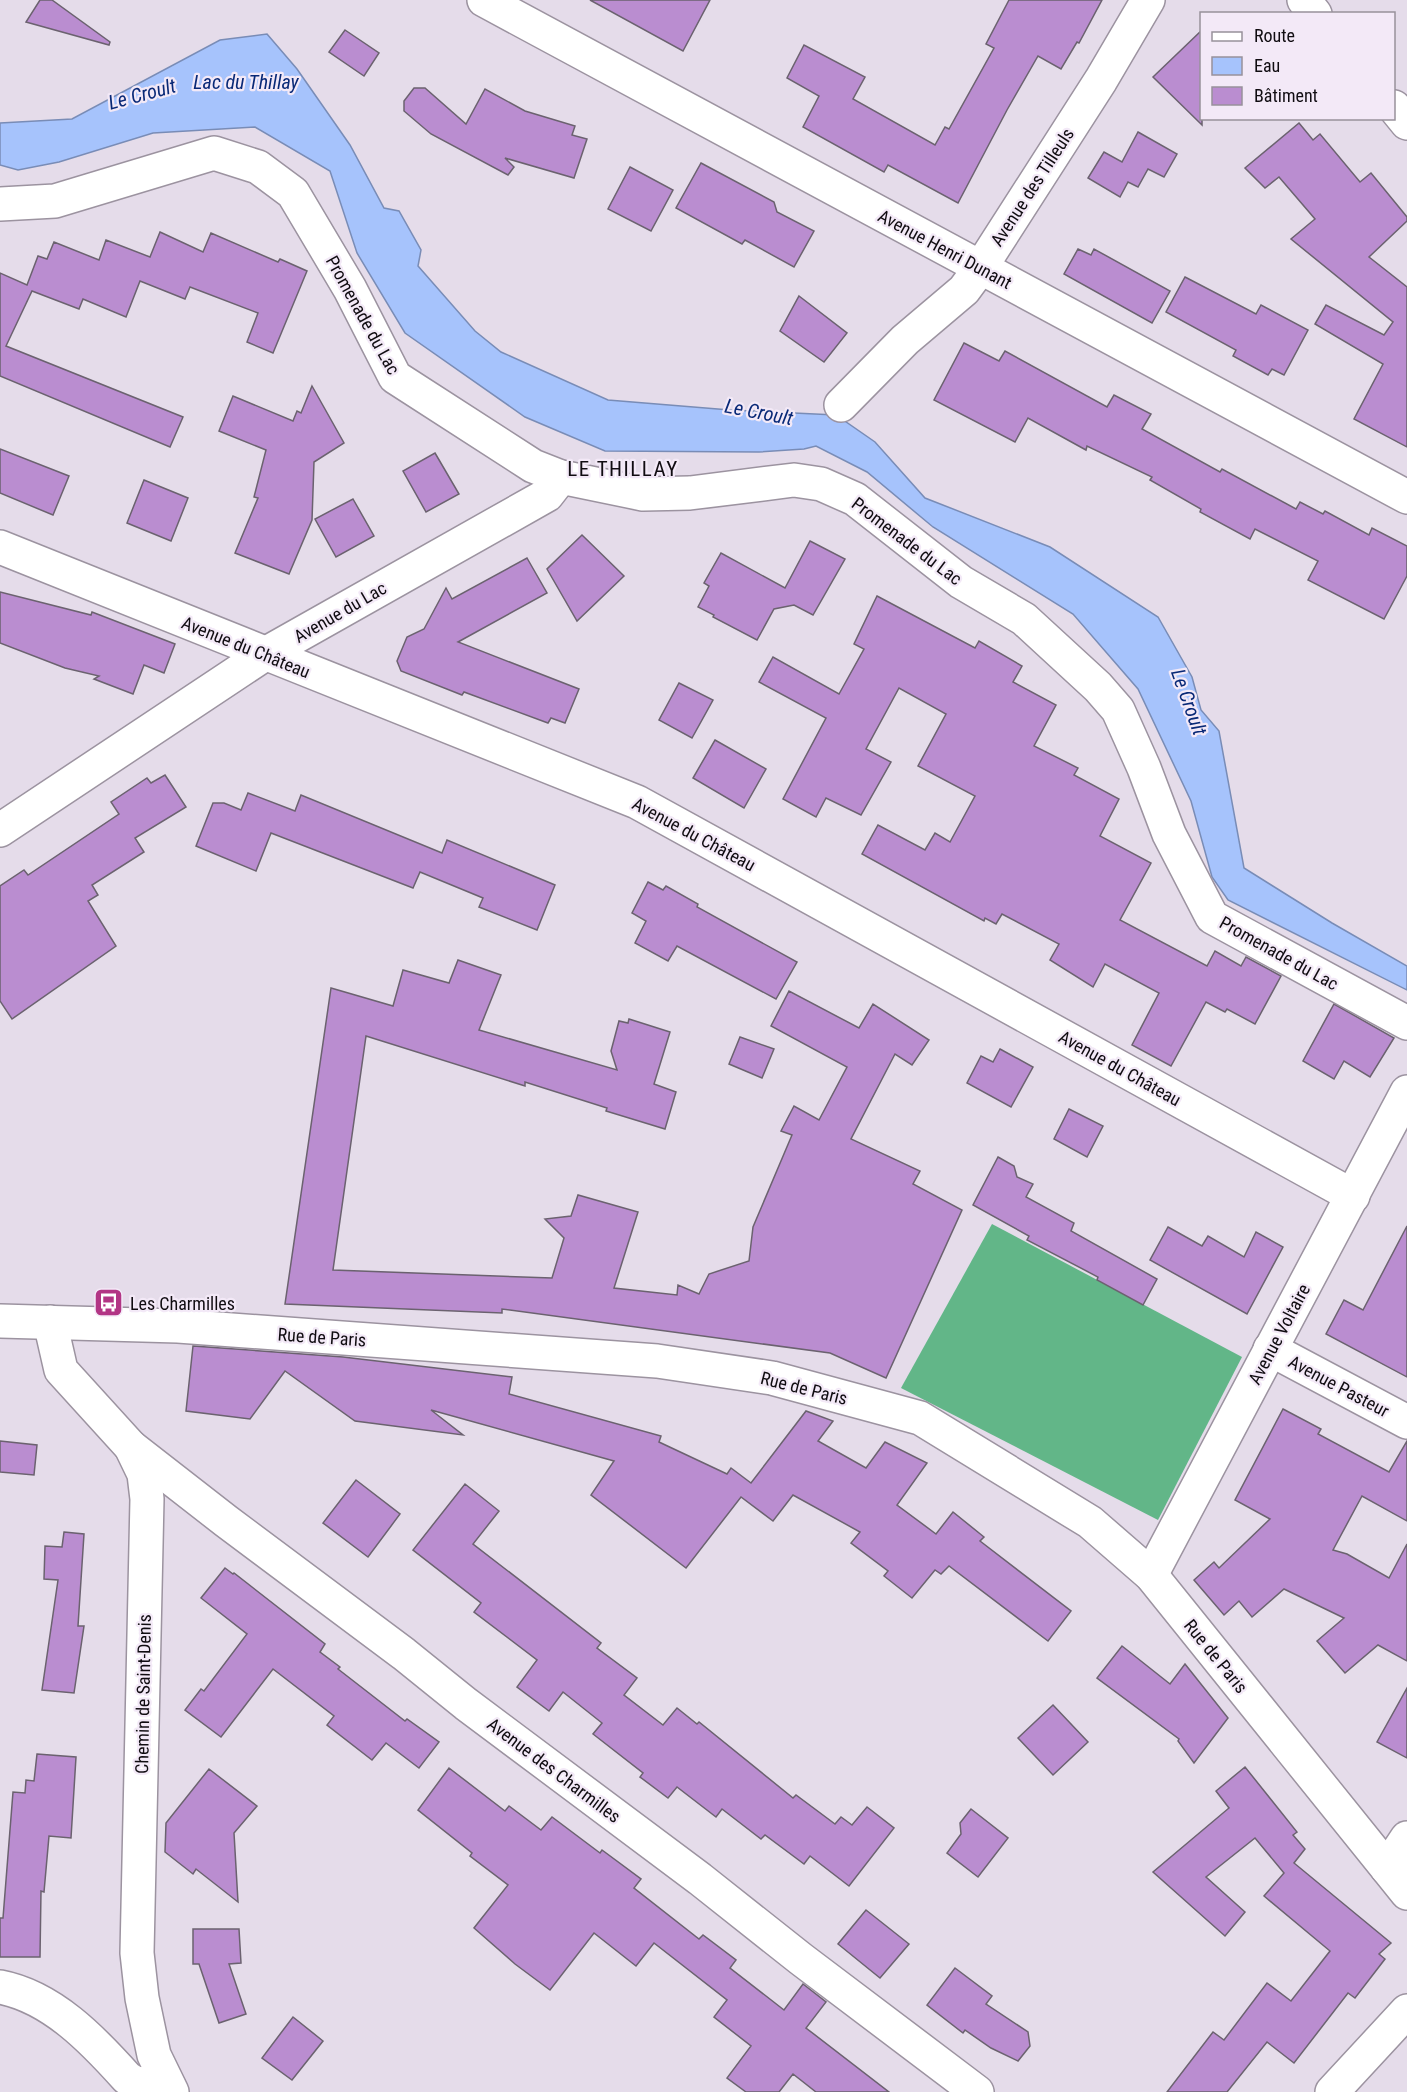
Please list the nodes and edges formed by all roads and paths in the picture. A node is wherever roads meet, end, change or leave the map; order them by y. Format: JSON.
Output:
{"nodes":[{"id":1,"x":484,"y":0,"type":"edge"},
{"id":2,"x":1148,"y":0,"type":"edge"},
{"id":3,"x":1304,"y":0,"type":"edge"},
{"id":4,"x":1313,"y":12,"type":"edge"},
{"id":5,"x":1395,"y":108,"type":"edge"},
{"id":6,"x":1407,"y":123,"type":"edge"},
{"id":7,"x":0,"y":204,"type":"edge"},
{"id":8,"x":981,"y":267,"type":"junction"},
{"id":9,"x":841,"y":405,"type":"dead end"},
{"id":10,"x":561,"y":477,"type":"junction"},
{"id":11,"x":1407,"y":497,"type":"edge"},
{"id":12,"x":0,"y":547,"type":"edge"},
{"id":13,"x":265,"y":654,"type":"junction"},
{"id":14,"x":0,"y":830,"type":"edge"},
{"id":15,"x":1407,"y":1023,"type":"edge"},
{"id":16,"x":1407,"y":1092,"type":"edge"},
{"id":17,"x":1353,"y":1196,"type":"junction"},
{"id":18,"x":0,"y":1321,"type":"edge"},
{"id":19,"x":50,"y":1322,"type":"junction"},
{"id":20,"x":1270,"y":1350,"type":"junction"},
{"id":21,"x":1407,"y":1422,"type":"edge"},
{"id":22,"x":131,"y":1447,"type":"junction"},
{"id":23,"x":1151,"y":1575,"type":"junction"},
{"id":24,"x":1407,"y":1838,"type":"edge"},
{"id":25,"x":1387,"y":1868,"type":"junction"},
{"id":26,"x":1407,"y":1893,"type":"edge"},
{"id":27,"x":0,"y":1987,"type":"edge"},
{"id":28,"x":1407,"y":2010,"type":"edge"},
{"id":29,"x":170,"y":2089,"type":"edge"},
{"id":30,"x":977,"y":2092,"type":"edge"},
{"id":31,"x":1332,"y":2092,"type":"edge"}],
"edges":[{"from":1,"to":8,"type":"street","name":"Avenue Henri Dunant"},
{"from":2,"to":8,"type":"street","name":"Avenue des Tilleuls"},
{"from":3,"to":4,"type":"street"},
{"from":5,"to":6,"type":"street"},
{"from":7,"to":10,"type":"street","name":"Promenade du Lac"},
{"from":8,"to":9,"type":"street","name":"Avenue des Tilleuls"},
{"from":8,"to":11,"type":"street","name":"Avenue Henri Dunant"},
{"from":10,"to":13,"type":"street","name":"Avenue du Lac"},
{"from":10,"to":15,"type":"street","name":"Promenade du Lac"},
{"from":12,"to":13,"type":"street","name":"Avenue du Château"},
{"from":13,"to":14,"type":"street","name":"Avenue du Lac"},
{"from":13,"to":17,"type":"street","name":"Avenue du Château"},
{"from":16,"to":17,"type":"street","name":"Avenue Voltaire"},
{"from":17,"to":20,"type":"street","name":"Avenue Voltaire"},
{"from":18,"to":19,"type":"street","name":"Rue de Paris"},
{"from":19,"to":22,"type":"street","name":"Chemin de Saint-Denis"},
{"from":19,"to":23,"type":"street","name":"Rue de Paris"},
{"from":20,"to":21,"type":"street","name":"Avenue Pasteur"},
{"from":20,"to":23,"type":"street","name":"Avenue Voltaire"},
{"from":22,"to":29,"type":"street","name":"Chemin de Saint-Denis"},
{"from":22,"to":30,"type":"street","name":"Avenue des Charmilles"},
{"from":23,"to":25,"type":"street","name":"Rue de Paris"},
{"from":24,"to":25,"type":"street"},
{"from":25,"to":26,"type":"street","name":"Rue de Paris"},
{"from":27,"to":29,"type":"street"},
{"from":28,"to":31,"type":"street"}]}
